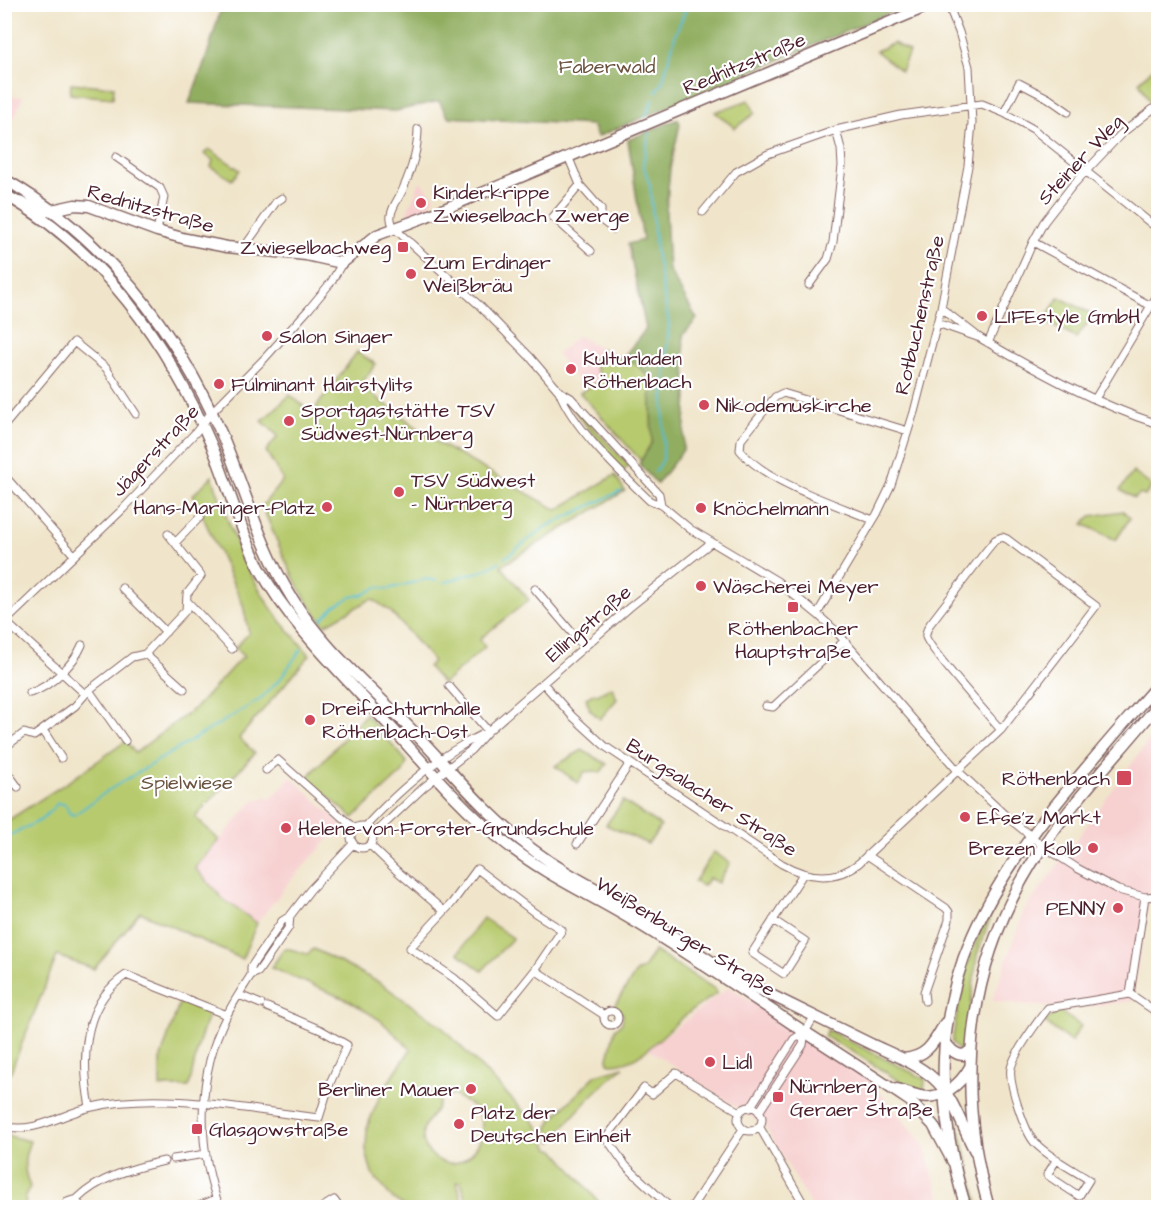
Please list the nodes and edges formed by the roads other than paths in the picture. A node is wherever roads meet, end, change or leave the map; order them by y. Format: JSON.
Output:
{"nodes":[{"id":1,"x":933,"y":4,"type":"edge"},
{"id":2,"x":948,"y":4,"type":"edge"},
{"id":3,"x":971,"y":105,"type":"junction"},
{"id":4,"x":1158,"y":105,"type":"edge"},
{"id":5,"x":1068,"y":112,"type":"dead end"},
{"id":6,"x":1004,"y":113,"type":"junction"},
{"id":7,"x":418,"y":129,"type":"dead end"},
{"id":8,"x":836,"y":130,"type":"junction"},
{"id":9,"x":568,"y":156,"type":"junction"},
{"id":10,"x":116,"y":157,"type":"dead end"},
{"id":11,"x":1087,"y":170,"type":"junction"},
{"id":12,"x":4,"y":179,"type":"edge"},
{"id":13,"x":580,"y":185,"type":"junction"},
{"id":14,"x":4,"y":194,"type":"edge"},
{"id":15,"x":282,"y":198,"type":"dead end"},
{"id":16,"x":16,"y":201,"type":"junction"},
{"id":17,"x":52,"y":210,"type":"junction"},
{"id":18,"x":703,"y":212,"type":"dead end"},
{"id":19,"x":394,"y":228,"type":"junction"},
{"id":20,"x":613,"y":229,"type":"dead end"},
{"id":21,"x":1158,"y":229,"type":"edge"},
{"id":22,"x":157,"y":231,"type":"junction"},
{"id":23,"x":1033,"y":242,"type":"junction"},
{"id":24,"x":243,"y":249,"type":"junction"},
{"id":25,"x":591,"y":251,"type":"dead end"},
{"id":26,"x":342,"y":263,"type":"junction"},
{"id":27,"x":809,"y":285,"type":"dead end"},
{"id":28,"x":1158,"y":294,"type":"edge"},
{"id":29,"x":1151,"y":306,"type":"junction"},
{"id":30,"x":941,"y":308,"type":"junction"},
{"id":31,"x":937,"y":323,"type":"junction"},
{"id":32,"x":980,"y":338,"type":"junction"},
{"id":33,"x":988,"y":343,"type":"junction"},
{"id":34,"x":559,"y":391,"type":"junction"},
{"id":35,"x":1095,"y":399,"type":"junction"},
{"id":36,"x":212,"y":412,"type":"junction"},
{"id":37,"x":136,"y":414,"type":"dead end"},
{"id":38,"x":1158,"y":424,"type":"edge"},
{"id":39,"x":202,"y":425,"type":"junction"},
{"id":40,"x":4,"y":426,"type":"edge"},
{"id":41,"x":908,"y":431,"type":"junction"},
{"id":42,"x":6,"y":480,"type":"edge"},
{"id":43,"x":661,"y":505,"type":"junction"},
{"id":44,"x":200,"y":517,"type":"dead end"},
{"id":45,"x":873,"y":520,"type":"junction"},
{"id":46,"x":168,"y":534,"type":"dead end"},
{"id":47,"x":712,"y":542,"type":"junction"},
{"id":48,"x":175,"y":543,"type":"junction"},
{"id":49,"x":74,"y":555,"type":"junction"},
{"id":50,"x":122,"y":588,"type":"dead end"},
{"id":51,"x":535,"y":589,"type":"dead end"},
{"id":52,"x":187,"y":602,"type":"junction"},
{"id":53,"x":817,"y":614,"type":"junction"},
{"id":54,"x":5,"y":622,"type":"edge"},
{"id":55,"x":166,"y":633,"type":"junction"},
{"id":56,"x":844,"y":641,"type":"junction"},
{"id":57,"x":82,"y":645,"type":"dead end"},
{"id":58,"x":584,"y":647,"type":"junction"},
{"id":59,"x":232,"y":649,"type":"dead end"},
{"id":60,"x":145,"y":654,"type":"junction"},
{"id":61,"x":61,"y":672,"type":"junction"},
{"id":62,"x":543,"y":683,"type":"junction"},
{"id":63,"x":1158,"y":684,"type":"edge"},
{"id":64,"x":449,"y":686,"type":"dead end"},
{"id":65,"x":184,"y":689,"type":"dead end"},
{"id":66,"x":87,"y":692,"type":"junction"},
{"id":67,"x":30,"y":693,"type":"dead end"},
{"id":68,"x":1158,"y":705,"type":"edge"},
{"id":69,"x":766,"y":706,"type":"dead end"},
{"id":70,"x":43,"y":730,"type":"junction"},
{"id":71,"x":1001,"y":730,"type":"junction"},
{"id":72,"x":488,"y":731,"type":"junction"},
{"id":73,"x":125,"y":741,"type":"dead end"},
{"id":74,"x":4,"y":748,"type":"edge"},
{"id":75,"x":61,"y":758,"type":"dead end"},
{"id":76,"x":440,"y":759,"type":"junction"},
{"id":77,"x":630,"y":763,"type":"junction"},
{"id":78,"x":4,"y":768,"type":"edge"},
{"id":79,"x":428,"y":768,"type":"junction"},
{"id":80,"x":448,"y":768,"type":"junction"},
{"id":81,"x":266,"y":770,"type":"dead end"},
{"id":82,"x":958,"y":771,"type":"junction"},
{"id":83,"x":436,"y":777,"type":"junction"},
{"id":84,"x":18,"y":787,"type":"dead end"},
{"id":85,"x":365,"y":827,"type":"junction"},
{"id":86,"x":355,"y":829,"type":"junction"},
{"id":87,"x":372,"y":835,"type":"junction"},
{"id":88,"x":1031,"y":836,"type":"junction"},
{"id":89,"x":353,"y":844,"type":"junction"},
{"id":90,"x":370,"y":844,"type":"junction"},
{"id":91,"x":577,"y":844,"type":"dead end"},
{"id":92,"x":1043,"y":846,"type":"junction"},
{"id":93,"x":867,"y":855,"type":"junction"},
{"id":94,"x":803,"y":874,"type":"junction"},
{"id":95,"x":1158,"y":896,"type":"edge"},
{"id":96,"x":1145,"y":897,"type":"junction"},
{"id":97,"x":444,"y":911,"type":"junction"},
{"id":98,"x":983,"y":912,"type":"junction"},
{"id":99,"x":773,"y":920,"type":"junction"},
{"id":100,"x":999,"y":928,"type":"junction"},
{"id":101,"x":535,"y":970,"type":"junction"},
{"id":102,"x":1130,"y":994,"type":"junction"},
{"id":103,"x":238,"y":995,"type":"junction"},
{"id":104,"x":925,"y":1001,"type":"dead end"},
{"id":105,"x":1158,"y":1013,"type":"edge"},
{"id":106,"x":227,"y":1015,"type":"junction"},
{"id":107,"x":604,"y":1015,"type":"dead end"},
{"id":108,"x":814,"y":1017,"type":"junction"},
{"id":109,"x":948,"y":1017,"type":"junction"},
{"id":110,"x":806,"y":1032,"type":"junction"},
{"id":111,"x":944,"y":1041,"type":"junction"},
{"id":112,"x":971,"y":1050,"type":"junction"},
{"id":113,"x":903,"y":1059,"type":"junction"},
{"id":114,"x":970,"y":1067,"type":"junction"},
{"id":115,"x":890,"y":1088,"type":"junction"},
{"id":116,"x":943,"y":1092,"type":"junction"},
{"id":117,"x":202,"y":1104,"type":"junction"},
{"id":118,"x":90,"y":1107,"type":"junction"},
{"id":119,"x":750,"y":1108,"type":"junction"},
{"id":120,"x":740,"y":1112,"type":"junction"},
{"id":121,"x":759,"y":1112,"type":"junction"},
{"id":122,"x":4,"y":1126,"type":"edge"},
{"id":123,"x":759,"y":1126,"type":"junction"},
{"id":124,"x":743,"y":1129,"type":"junction"},
{"id":125,"x":975,"y":1151,"type":"junction"},
{"id":126,"x":206,"y":1154,"type":"junction"},
{"id":127,"x":173,"y":1159,"type":"dead end"},
{"id":128,"x":1057,"y":1159,"type":"junction"},
{"id":129,"x":164,"y":1161,"type":"dead end"},
{"id":130,"x":953,"y":1162,"type":"junction"},
{"id":131,"x":216,"y":1199,"type":"junction"},
{"id":132,"x":76,"y":1200,"type":"junction"},
{"id":133,"x":65,"y":1208,"type":"edge"},
{"id":134,"x":80,"y":1208,"type":"edge"},
{"id":135,"x":194,"y":1208,"type":"edge"},
{"id":136,"x":220,"y":1208,"type":"edge"},
{"id":137,"x":321,"y":1208,"type":"edge"},
{"id":138,"x":340,"y":1208,"type":"edge"},
{"id":139,"x":671,"y":1208,"type":"edge"},
{"id":140,"x":691,"y":1208,"type":"edge"},
{"id":141,"x":806,"y":1208,"type":"edge"},
{"id":142,"x":966,"y":1208,"type":"edge"},
{"id":143,"x":989,"y":1208,"type":"edge"}],
"edges":[{"from":1,"to":9,"type":"main road","name":"Rednitzstraße"},
{"from":2,"to":3,"type":"street","name":"Rotbuchenstraße"},
{"from":3,"to":6,"type":"street"},
{"from":3,"to":8,"type":"street"},
{"from":3,"to":30,"type":"street","name":"Rotbuchenstraße"},
{"from":4,"to":11,"type":"street","name":"Steiner Weg"},
{"from":5,"to":6,"type":"street"},
{"from":6,"to":11,"type":"street"},
{"from":7,"to":19,"type":"street"},
{"from":8,"to":18,"type":"street"},
{"from":8,"to":27,"type":"street"},
{"from":9,"to":13,"type":"street"},
{"from":9,"to":19,"type":"main road","name":"Rednitzstraße"},
{"from":10,"to":22,"type":"street"},
{"from":11,"to":21,"type":"street"},
{"from":11,"to":23,"type":"street","name":"Steiner Weg"},
{"from":12,"to":17,"type":"main road","name":"Weißenburger Straße"},
{"from":13,"to":20,"type":"street"},
{"from":13,"to":25,"type":"street"},
{"from":14,"to":16,"type":"main road","name":"Weißenburger Straße"},
{"from":15,"to":24,"type":"street"},
{"from":16,"to":17,"type":"main road","name":"Rednitzstraße"},
{"from":16,"to":39,"type":"main road","name":"Weißenburger Straße"},
{"from":17,"to":22,"type":"main road","name":"Rednitzstraße"},
{"from":17,"to":36,"type":"main road","name":"Weißenburger Straße"},
{"from":19,"to":26,"type":"main road","name":"Rednitzstraße"},
{"from":19,"to":34,"type":"street"},
{"from":22,"to":24,"type":"main road","name":"Rednitzstraße"},
{"from":23,"to":29,"type":"street"},
{"from":23,"to":33,"type":"street","name":"Steiner Weg"},
{"from":24,"to":26,"type":"main road","name":"Rednitzstraße"},
{"from":26,"to":36,"type":"street","name":"Jägerstraße"},
{"from":28,"to":29,"type":"street"},
{"from":29,"to":35,"type":"street"},
{"from":30,"to":31,"type":"street","name":"Rotbuchenstraße"},
{"from":30,"to":32,"type":"street"},
{"from":31,"to":32,"type":"street"},
{"from":31,"to":41,"type":"street","name":"Rotbuchenstraße"},
{"from":32,"to":33,"type":"street"},
{"from":33,"to":35,"type":"street"},
{"from":34,"to":43,"type":"street"},
{"from":34,"to":43,"type":"street"},
{"from":35,"to":38,"type":"street"},
{"from":36,"to":39,"type":"street","name":"Jägerstraße"},
{"from":36,"to":76,"type":"main road","name":"Weißenburger Straße"},
{"from":37,"to":40,"type":"street"},
{"from":39,"to":49,"type":"street","name":"Jägerstraße"},
{"from":39,"to":79,"type":"main road","name":"Weißenburger Straße"},
{"from":41,"to":45,"type":"street","name":"Rotbuchenstraße"},
{"from":41,"to":45,"type":"street"},
{"from":42,"to":49,"type":"street"},
{"from":43,"to":47,"type":"street"},
{"from":44,"to":48,"type":"street"},
{"from":45,"to":53,"type":"street","name":"Rotbuchenstraße"},
{"from":46,"to":48,"type":"street"},
{"from":47,"to":53,"type":"street"},
{"from":47,"to":58,"type":"street","name":"Ellingstraße"},
{"from":48,"to":52,"type":"street"},
{"from":49,"to":54,"type":"street","name":"Jägerstraße"},
{"from":50,"to":55,"type":"street"},
{"from":51,"to":58,"type":"street"},
{"from":52,"to":55,"type":"street"},
{"from":52,"to":59,"type":"street"},
{"from":53,"to":56,"type":"street"},
{"from":54,"to":61,"type":"street"},
{"from":55,"to":60,"type":"street"},
{"from":56,"to":69,"type":"street"},
{"from":56,"to":82,"type":"street"},
{"from":57,"to":61,"type":"street"},
{"from":58,"to":62,"type":"street","name":"Ellingstraße"},
{"from":60,"to":65,"type":"street"},
{"from":60,"to":66,"type":"street"},
{"from":61,"to":66,"type":"street"},
{"from":61,"to":67,"type":"street"},
{"from":62,"to":72,"type":"street","name":"Ellingstraße"},
{"from":62,"to":77,"type":"street","name":"Burgsalacher Straße"},
{"from":63,"to":88,"type":"main road"},
{"from":64,"to":72,"type":"street"},
{"from":66,"to":70,"type":"street"},
{"from":66,"to":73,"type":"street"},
{"from":68,"to":92,"type":"main road"},
{"from":70,"to":74,"type":"street"},
{"from":70,"to":75,"type":"street"},
{"from":71,"to":71,"type":"street","name":"Burgsalacher Straße"},
{"from":71,"to":82,"type":"street","name":"Burgsalacher Straße"},
{"from":72,"to":76,"type":"street","name":"Ellingstraße"},
{"from":72,"to":80,"type":"street","name":"Ellingstraße"},
{"from":76,"to":79,"type":"street","name":"Ellingstraße"},
{"from":76,"to":80,"type":"main road","name":"Weißenburger Straße"},
{"from":77,"to":91,"type":"street"},
{"from":77,"to":94,"type":"street","name":"Burgsalacher Straße"},
{"from":78,"to":84,"type":"street"},
{"from":79,"to":83,"type":"main road","name":"Weißenburger Straße"},
{"from":79,"to":85,"type":"street","name":"Ellingstraße"},
{"from":80,"to":83,"type":"street","name":"Ellingstraße"},
{"from":80,"to":108,"type":"main road","name":"Weißenburger Straße"},
{"from":81,"to":86,"type":"street"},
{"from":82,"to":88,"type":"street"},
{"from":82,"to":93,"type":"street","name":"Burgsalacher Straße"},
{"from":83,"to":87,"type":"street","name":"Ellingstraße"},
{"from":83,"to":110,"type":"main road","name":"Weißenburger Straße"},
{"from":85,"to":86,"type":"street"},
{"from":85,"to":87,"type":"street"},
{"from":86,"to":89,"type":"street"},
{"from":87,"to":90,"type":"street"},
{"from":88,"to":92,"type":"street"},
{"from":88,"to":98,"type":"main road"},
{"from":89,"to":90,"type":"street"},
{"from":89,"to":103,"type":"street"},
{"from":90,"to":97,"type":"street"},
{"from":92,"to":96,"type":"street"},
{"from":92,"to":100,"type":"main road"},
{"from":93,"to":94,"type":"street","name":"Burgsalacher Straße"},
{"from":93,"to":104,"type":"street"},
{"from":94,"to":99,"type":"street"},
{"from":95,"to":96,"type":"street"},
{"from":96,"to":102,"type":"street"},
{"from":97,"to":101,"type":"street"},
{"from":97,"to":101,"type":"street"},
{"from":98,"to":100,"type":"main road"},
{"from":98,"to":109,"type":"main road"},
{"from":99,"to":99,"type":"street"},
{"from":100,"to":112,"type":"main road"},
{"from":101,"to":107,"type":"street"},
{"from":102,"to":105,"type":"street"},
{"from":102,"to":128,"type":"street"},
{"from":103,"to":106,"type":"street"},
{"from":103,"to":117,"type":"street"},
{"from":106,"to":117,"type":"street"},
{"from":106,"to":118,"type":"street"},
{"from":108,"to":110,"type":"street"},
{"from":108,"to":113,"type":"main road","name":"Weißenburger Straße"},
{"from":109,"to":111,"type":"main road"},
{"from":109,"to":113,"type":"main road"},
{"from":110,"to":115,"type":"main road","name":"Weißenburger Straße"},
{"from":110,"to":119,"type":"street"},
{"from":110,"to":121,"type":"street"},
{"from":111,"to":112,"type":"main road"},
{"from":111,"to":116,"type":"main road"},
{"from":112,"to":114,"type":"main road"},
{"from":113,"to":116,"type":"main road","name":"Weißenburger Straße"},
{"from":114,"to":116,"type":"main road"},
{"from":114,"to":125,"type":"main road"},
{"from":115,"to":116,"type":"main road"},
{"from":115,"to":130,"type":"main road","name":"Weißenburger Straße"},
{"from":116,"to":125,"type":"main road","name":"Weißenburger Straße"},
{"from":116,"to":130,"type":"main road"},
{"from":117,"to":118,"type":"street"},
{"from":117,"to":126,"type":"street"},
{"from":118,"to":122,"type":"street"},
{"from":119,"to":120,"type":"street"},
{"from":119,"to":121,"type":"street"},
{"from":120,"to":124,"type":"street"},
{"from":120,"to":139,"type":"street"},
{"from":121,"to":123,"type":"street"},
{"from":123,"to":124,"type":"street"},
{"from":123,"to":141,"type":"street"},
{"from":124,"to":140,"type":"street"},
{"from":125,"to":143,"type":"main road"},
{"from":126,"to":127,"type":"street"},
{"from":126,"to":131,"type":"street"},
{"from":128,"to":128,"type":"street"},
{"from":129,"to":132,"type":"street"},
{"from":130,"to":142,"type":"main road"},
{"from":131,"to":135,"type":"street"},
{"from":131,"to":136,"type":"street"},
{"from":132,"to":133,"type":"street"},
{"from":132,"to":134,"type":"street"},
{"from":137,"to":138,"type":"street"}]}
